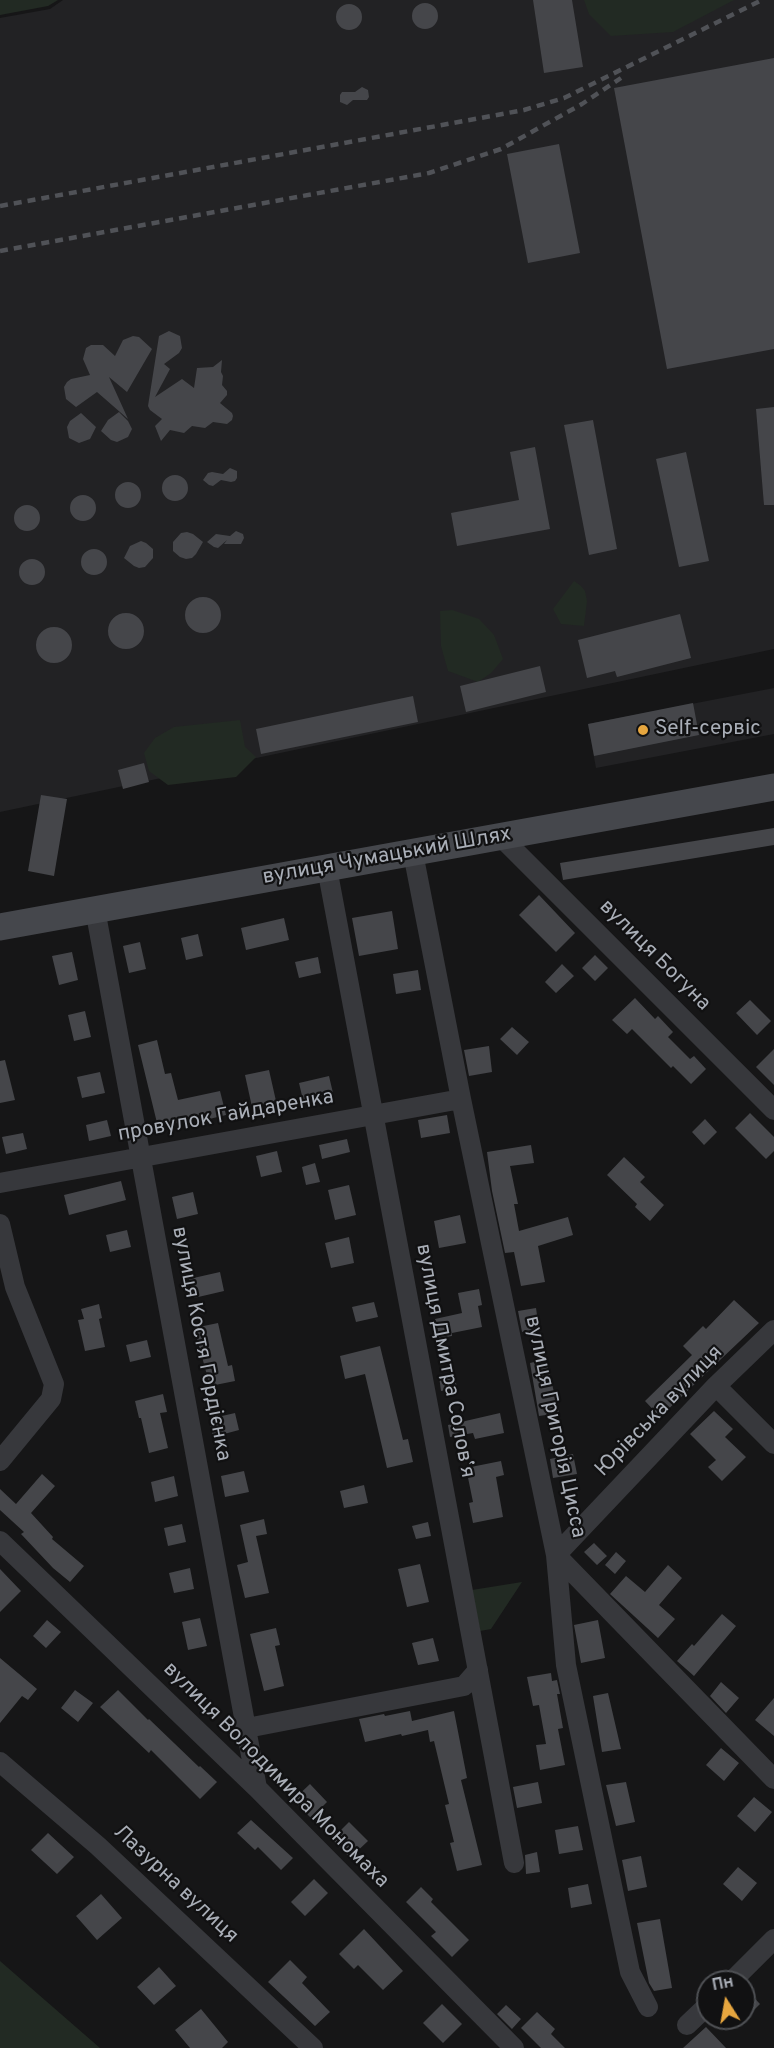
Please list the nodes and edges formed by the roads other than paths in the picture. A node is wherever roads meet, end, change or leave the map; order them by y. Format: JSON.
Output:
{"nodes":[{"id":1,"x":774,"y":787,"type":"edge"},
{"id":2,"x":501,"y":837,"type":"junction"},
{"id":3,"x":413,"y":853,"type":"junction"},
{"id":4,"x":327,"y":868,"type":"junction"},
{"id":5,"x":95,"y":909,"type":"junction"},
{"id":6,"x":0,"y":927,"type":"edge"},
{"id":7,"x":461,"y":1099,"type":"junction"},
{"id":8,"x":774,"y":1110,"type":"edge"},
{"id":9,"x":374,"y":1115,"type":"junction"},
{"id":10,"x":141,"y":1157,"type":"junction"},
{"id":11,"x":0,"y":1183,"type":"edge"},
{"id":12,"x":0,"y":1224,"type":"edge"},
{"id":13,"x":774,"y":1330,"type":"edge"},
{"id":14,"x":717,"y":1386,"type":"junction"},
{"id":15,"x":774,"y":1444,"type":"edge"},
{"id":16,"x":0,"y":1461,"type":"edge"},
{"id":17,"x":0,"y":1541,"type":"edge"},
{"id":18,"x":556,"y":1555,"type":"junction"},
{"id":19,"x":478,"y":1670,"type":"junction"},
{"id":20,"x":247,"y":1728,"type":"junction"},
{"id":21,"x":0,"y":1762,"type":"edge"},
{"id":22,"x":774,"y":1779,"type":"edge"},
{"id":23,"x":257,"y":1788,"type":"junction"},
{"id":24,"x":514,"y":1863,"type":"dead end"},
{"id":25,"x":774,"y":1940,"type":"edge"},
{"id":26,"x":743,"y":1970,"type":"edge"},
{"id":27,"x":648,"y":2007,"type":"dead end"},
{"id":28,"x":696,"y":2016,"type":"edge"},
{"id":29,"x":687,"y":2025,"type":"dead end"},
{"id":30,"x":313,"y":2048,"type":"edge"},
{"id":31,"x":514,"y":2048,"type":"edge"}],
"edges":[{"from":1,"to":2,"type":"main road","name":"вулиця Чумацький Шлях"},
{"from":2,"to":3,"type":"main road","name":"вулиця Чумацький Шлях"},
{"from":2,"to":8,"type":"street","name":"вулиця Богуна"},
{"from":3,"to":4,"type":"main road","name":"вулиця Чумацький Шлях"},
{"from":3,"to":7,"type":"street","name":"вулиця Григорія Цисса"},
{"from":4,"to":5,"type":"main road","name":"вулиця Чумацький Шлях"},
{"from":4,"to":9,"type":"street","name":"вулиця Дмитра Соловʼя"},
{"from":5,"to":6,"type":"main road","name":"вулиця Чумацький Шлях"},
{"from":5,"to":10,"type":"street","name":"вулиця Костя Гордієнка"},
{"from":7,"to":9,"type":"street","name":"провулок Гайдаренка"},
{"from":7,"to":18,"type":"street","name":"вулиця Григорія Цисса"},
{"from":9,"to":10,"type":"street","name":"провулок Гайдаренка"},
{"from":9,"to":19,"type":"street","name":"вулиця Дмитра Соловʼя"},
{"from":10,"to":11,"type":"street","name":"провулок Гайдаренка"},
{"from":10,"to":20,"type":"street","name":"вулиця Костя Гордієнка"},
{"from":12,"to":16,"type":"street"},
{"from":13,"to":14,"type":"street","name":"Юрівська вулиця"},
{"from":14,"to":15,"type":"street"},
{"from":14,"to":18,"type":"street","name":"Юрівська вулиця"},
{"from":17,"to":23,"type":"street","name":"вулиця Володимира Мономаха"},
{"from":18,"to":22,"type":"street"},
{"from":18,"to":27,"type":"street","name":"вулиця Григорія Цисса"},
{"from":19,"to":20,"type":"street"},
{"from":19,"to":24,"type":"street","name":"вулиця Дмитра Соловʼя"},
{"from":20,"to":23,"type":"street","name":"вулиця Костя Гордієнка"},
{"from":21,"to":30,"type":"street","name":"Лазурна вулиця"},
{"from":23,"to":31,"type":"street","name":"вулиця Володимира Мономаха"},
{"from":25,"to":26,"type":"street"},
{"from":28,"to":29,"type":"street"}]}
